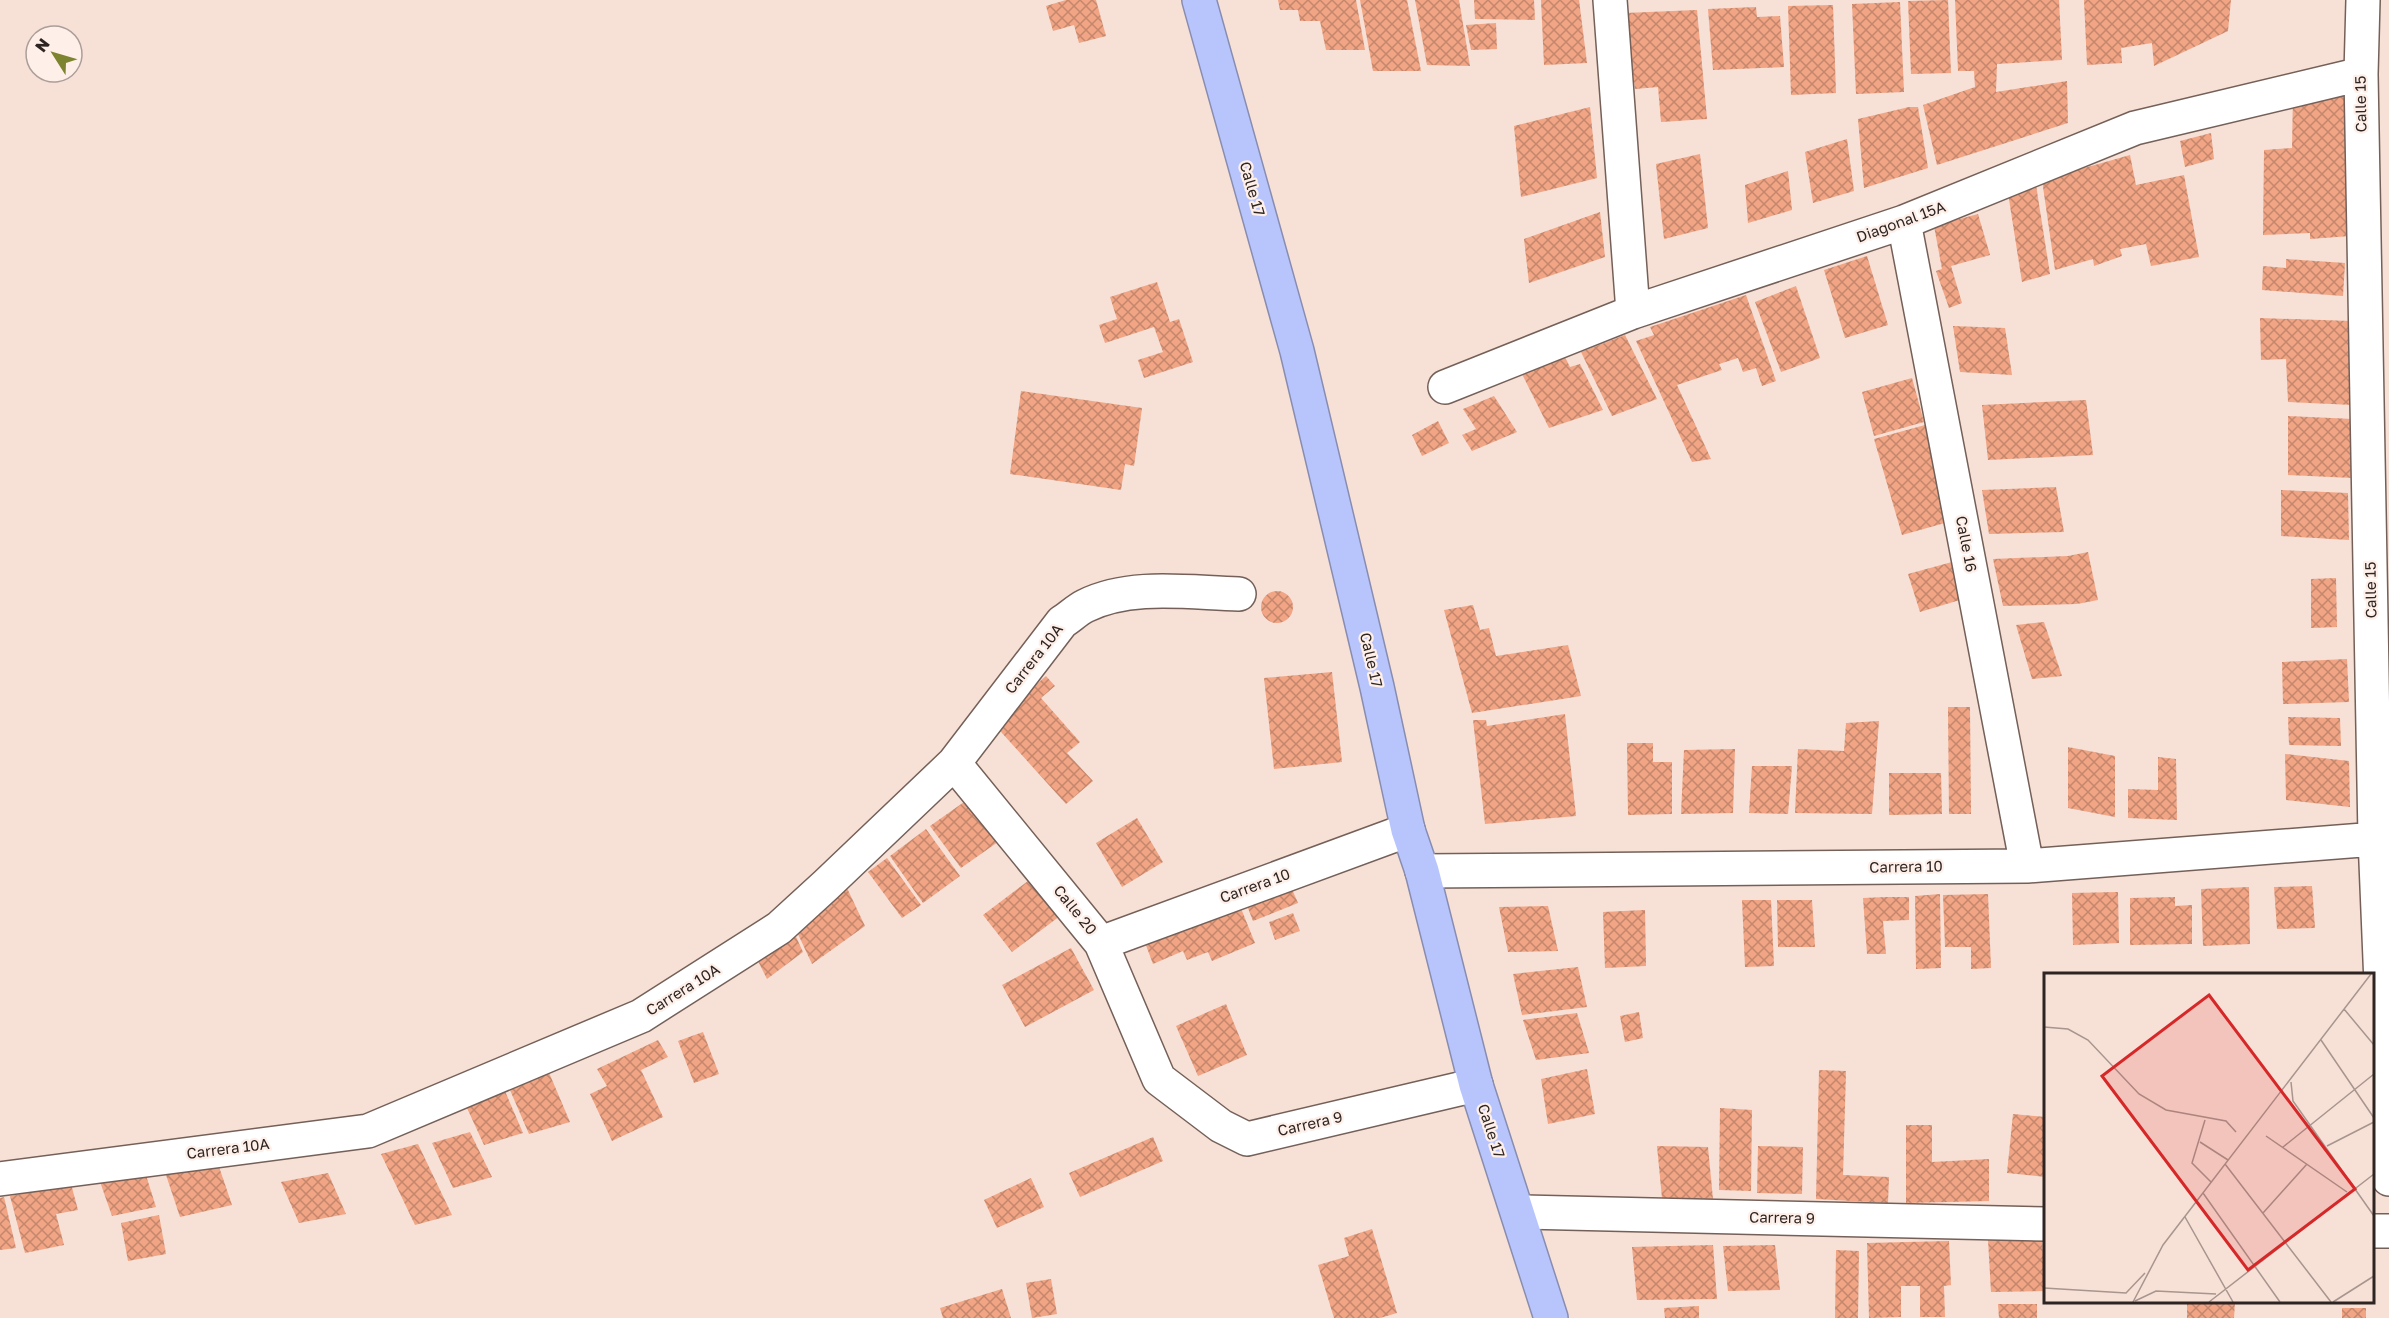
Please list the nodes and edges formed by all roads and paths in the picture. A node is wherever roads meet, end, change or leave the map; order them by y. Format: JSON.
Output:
{"nodes":[{"id":1,"x":1199,"y":0,"type":"edge"},
{"id":2,"x":1610,"y":0,"type":"edge"},
{"id":3,"x":2363,"y":0,"type":"edge"},
{"id":4,"x":2361,"y":74,"type":"junction"},
{"id":5,"x":1904,"y":222,"type":"junction"},
{"id":6,"x":1633,"y":312,"type":"junction"},
{"id":7,"x":1445,"y":387,"type":"dead end"},
{"id":8,"x":1239,"y":594,"type":"dead end"},
{"id":9,"x":954,"y":763,"type":"junction"},
{"id":10,"x":1408,"y":830,"type":"junction"},
{"id":11,"x":2382,"y":838,"type":"edge"},
{"id":12,"x":2027,"y":866,"type":"junction"},
{"id":13,"x":1422,"y":871,"type":"junction"},
{"id":14,"x":1101,"y":943,"type":"junction"},
{"id":15,"x":1159,"y":1079,"type":"joint"},
{"id":16,"x":1476,"y":1085,"type":"junction"},
{"id":17,"x":0,"y":1179,"type":"edge"},
{"id":18,"x":2389,"y":1179,"type":"edge"},
{"id":19,"x":1519,"y":1212,"type":"junction"},
{"id":20,"x":2044,"y":1224,"type":"edge"},
{"id":21,"x":1551,"y":1318,"type":"edge"}],
"edges":[{"from":1,"to":10,"type":"highway","name":"Calle 17"},
{"from":2,"to":6,"type":"street"},
{"from":3,"to":4,"type":"street","name":"Calle 15"},
{"from":4,"to":5,"type":"street","name":"Diagonal 15A"},
{"from":4,"to":11,"type":"street","name":"Calle 15"},
{"from":5,"to":6,"type":"street","name":"Diagonal 15A"},
{"from":5,"to":12,"type":"street","name":"Calle 16"},
{"from":6,"to":7,"type":"street","name":"Diagonal 15A"},
{"from":8,"to":9,"type":"street","name":"Carrera 10A"},
{"from":9,"to":14,"type":"street","name":"Calle 20"},
{"from":9,"to":17,"type":"street","name":"Carrera 10A"},
{"from":10,"to":13,"type":"highway","name":"Calle 17"},
{"from":10,"to":14,"type":"street","name":"Carrera 10"},
{"from":11,"to":12,"type":"street","name":"Carrera 10"},
{"from":11,"to":18,"type":"street","name":"Calle 15"},
{"from":12,"to":13,"type":"street","name":"Carrera 10"},
{"from":13,"to":16,"type":"highway","name":"Calle 17"},
{"from":14,"to":15,"type":"street","name":"Calle 20"},
{"from":15,"to":16,"type":"street","name":"Carrera 9"},
{"from":16,"to":19,"type":"highway","name":"Calle 17"},
{"from":19,"to":20,"type":"street","name":"Carrera 9"},
{"from":19,"to":21,"type":"highway","name":"Calle 17"}]}
